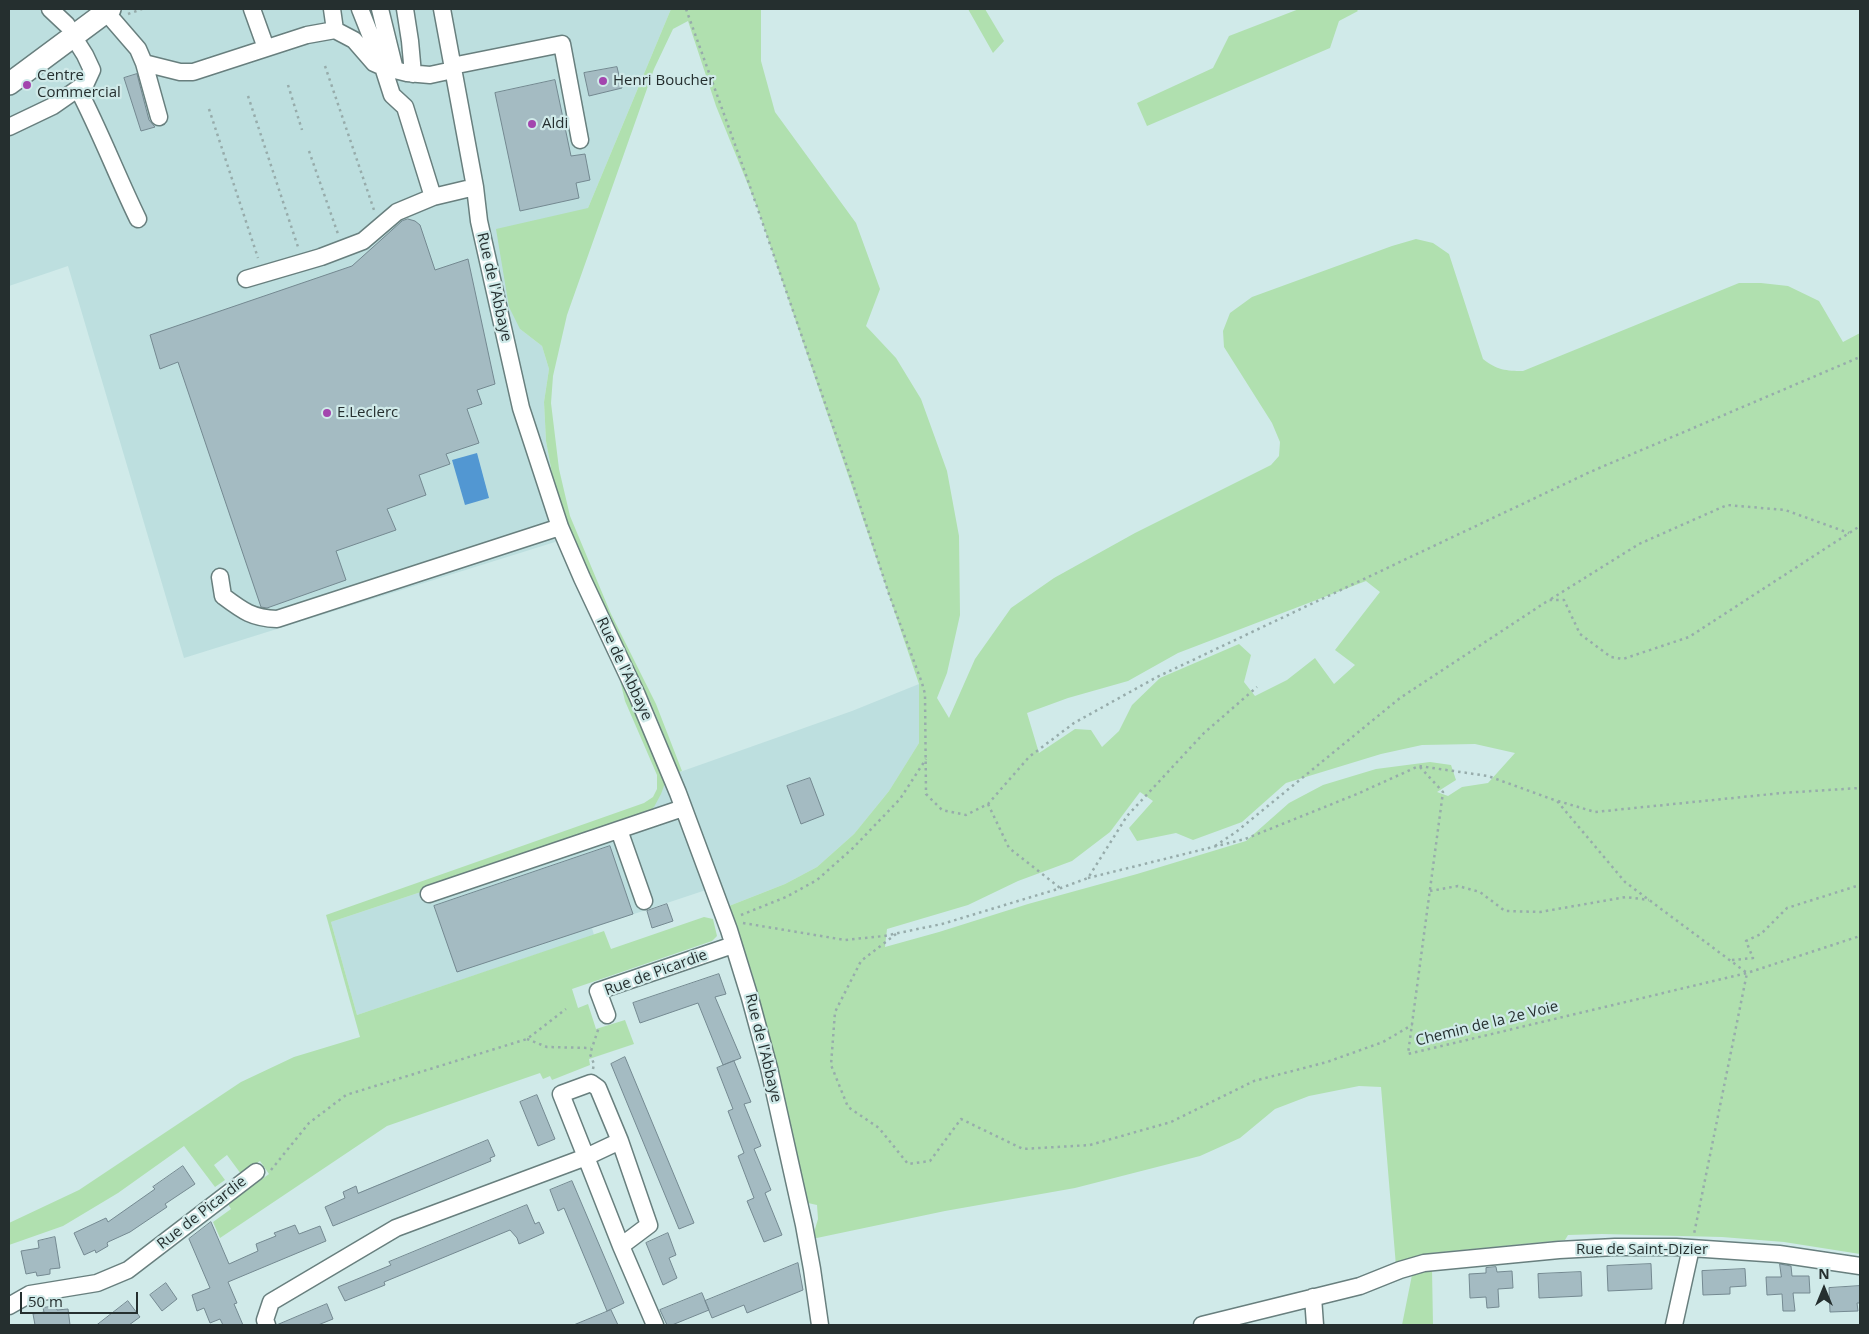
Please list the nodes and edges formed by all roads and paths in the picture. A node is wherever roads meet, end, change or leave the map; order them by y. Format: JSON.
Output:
{"nodes":[{"id":1,"x":50,"y":9,"type":"edge"},
{"id":2,"x":252,"y":9,"type":"edge"},
{"id":3,"x":332,"y":9,"type":"edge"},
{"id":4,"x":360,"y":9,"type":"edge"},
{"id":5,"x":380,"y":9,"type":"edge"},
{"id":6,"x":405,"y":9,"type":"edge"},
{"id":7,"x":442,"y":9,"type":"edge"},
{"id":8,"x":686,"y":9,"type":"edge"},
{"id":9,"x":102,"y":10,"type":"edge"},
{"id":10,"x":335,"y":30,"type":"junction"},
{"id":11,"x":70,"y":31,"type":"junction"},
{"id":12,"x":266,"y":48,"type":"junction"},
{"id":13,"x":144,"y":63,"type":"junction"},
{"id":14,"x":325,"y":66,"type":"dead end"},
{"id":15,"x":9,"y":68,"type":"edge"},
{"id":16,"x":453,"y":68,"type":"junction"},
{"id":17,"x":389,"y":69,"type":"junction"},
{"id":18,"x":413,"y":74,"type":"junction"},
{"id":19,"x":9,"y":84,"type":"edge"},
{"id":20,"x":288,"y":85,"type":"dead end"},
{"id":21,"x":78,"y":89,"type":"junction"},
{"id":22,"x":248,"y":96,"type":"dead end"},
{"id":23,"x":209,"y":109,"type":"dead end"},
{"id":24,"x":159,"y":117,"type":"dead end"},
{"id":25,"x":9,"y":127,"type":"edge"},
{"id":26,"x":302,"y":130,"type":"dead end"},
{"id":27,"x":580,"y":140,"type":"dead end"},
{"id":28,"x":309,"y":152,"type":"dead end"},
{"id":29,"x":474,"y":187,"type":"junction"},
{"id":30,"x":433,"y":197,"type":"junction"},
{"id":31,"x":374,"y":210,"type":"dead end"},
{"id":32,"x":138,"y":220,"type":"dead end"},
{"id":33,"x":339,"y":238,"type":"dead end"},
{"id":34,"x":303,"y":262,"type":"junction"},
{"id":35,"x":264,"y":274,"type":"junction"},
{"id":36,"x":246,"y":279,"type":"dead end"},
{"id":37,"x":1860,"y":357,"type":"edge"},
{"id":38,"x":1860,"y":526,"type":"edge"},
{"id":39,"x":560,"y":527,"type":"junction"},
{"id":40,"x":1850,"y":533,"type":"junction"},
{"id":41,"x":220,"y":577,"type":"dead end"},
{"id":42,"x":1549,"y":600,"type":"junction"},
{"id":43,"x":1257,"y":687,"type":"dead end"},
{"id":44,"x":926,"y":759,"type":"junction"},
{"id":45,"x":1419,"y":766,"type":"junction"},
{"id":46,"x":1860,"y":788,"type":"edge"},
{"id":47,"x":1556,"y":801,"type":"junction"},
{"id":48,"x":988,"y":804,"type":"junction"},
{"id":49,"x":683,"y":808,"type":"junction"},
{"id":50,"x":618,"y":830,"type":"junction"},
{"id":51,"x":1213,"y":848,"type":"junction"},
{"id":52,"x":1088,"y":878,"type":"junction"},
{"id":53,"x":1860,"y":885,"type":"edge"},
{"id":54,"x":1061,"y":888,"type":"junction"},
{"id":55,"x":1430,"y":891,"type":"junction"},
{"id":56,"x":429,"y":894,"type":"dead end"},
{"id":57,"x":1650,"y":900,"type":"junction"},
{"id":58,"x":644,"y":901,"type":"dead end"},
{"id":59,"x":742,"y":914,"type":"junction"},
{"id":60,"x":726,"y":921,"type":"junction"},
{"id":61,"x":896,"y":934,"type":"junction"},
{"id":62,"x":1860,"y":936,"type":"edge"},
{"id":63,"x":733,"y":945,"type":"junction"},
{"id":64,"x":1730,"y":960,"type":"junction"},
{"id":65,"x":1748,"y":973,"type":"junction"},
{"id":66,"x":566,"y":1009,"type":"dead end"},
{"id":67,"x":607,"y":1015,"type":"joint"},
{"id":68,"x":1412,"y":1025,"type":"junction"},
{"id":69,"x":527,"y":1039,"type":"junction"},
{"id":70,"x":592,"y":1048,"type":"junction"},
{"id":71,"x":591,"y":1083,"type":"junction"},
{"id":72,"x":620,"y":1141,"type":"junction"},
{"id":73,"x":586,"y":1157,"type":"junction"},
{"id":74,"x":256,"y":1172,"type":"joint"},
{"id":75,"x":620,"y":1246,"type":"junction"},
{"id":76,"x":1691,"y":1248,"type":"junction"},
{"id":77,"x":1860,"y":1266,"type":"edge"},
{"id":78,"x":1312,"y":1298,"type":"junction"},
{"id":79,"x":9,"y":1306,"type":"edge"},
{"id":80,"x":267,"y":1325,"type":"edge"},
{"id":81,"x":655,"y":1325,"type":"edge"},
{"id":82,"x":820,"y":1325,"type":"edge"},
{"id":83,"x":1202,"y":1325,"type":"edge"},
{"id":84,"x":1315,"y":1325,"type":"edge"},
{"id":85,"x":1674,"y":1325,"type":"edge"}],
"edges":[{"from":1,"to":11,"type":"street"},
{"from":2,"to":12,"type":"street"},
{"from":3,"to":10,"type":"street"},
{"from":4,"to":17,"type":"street"},
{"from":5,"to":17,"type":"street"},
{"from":6,"to":18,"type":"street"},
{"from":7,"to":16,"type":"street","name":"Rue de l'Abbaye"},
{"from":8,"to":44,"type":"path"},
{"from":9,"to":11,"type":"main road"},
{"from":9,"to":13,"type":"street"},
{"from":10,"to":12,"type":"street"},
{"from":10,"to":17,"type":"street"},
{"from":11,"to":15,"type":"main road"},
{"from":11,"to":19,"type":"main road"},
{"from":11,"to":21,"type":"street"},
{"from":12,"to":13,"type":"street"},
{"from":13,"to":24,"type":"street"},
{"from":14,"to":31,"type":"path"},
{"from":16,"to":18,"type":"street"},
{"from":16,"to":27,"type":"street"},
{"from":16,"to":29,"type":"street","name":"Rue de l'Abbaye"},
{"from":17,"to":18,"type":"street"},
{"from":17,"to":30,"type":"street"},
{"from":20,"to":26,"type":"path"},
{"from":21,"to":25,"type":"street"},
{"from":21,"to":32,"type":"street"},
{"from":22,"to":34,"type":"path"},
{"from":23,"to":35,"type":"path"},
{"from":28,"to":33,"type":"path"},
{"from":29,"to":30,"type":"street"},
{"from":29,"to":39,"type":"street","name":"Rue de l'Abbaye"},
{"from":30,"to":34,"type":"street"},
{"from":34,"to":35,"type":"street"},
{"from":35,"to":36,"type":"street"},
{"from":37,"to":48,"type":"path"},
{"from":38,"to":40,"type":"path"},
{"from":39,"to":41,"type":"street"},
{"from":39,"to":49,"type":"street","name":"Rue de l'Abbaye"},
{"from":40,"to":42,"type":"path"},
{"from":40,"to":42,"type":"path"},
{"from":42,"to":51,"type":"path"},
{"from":43,"to":52,"type":"path"},
{"from":44,"to":48,"type":"path"},
{"from":44,"to":59,"type":"path"},
{"from":45,"to":47,"type":"path"},
{"from":45,"to":51,"type":"path"},
{"from":45,"to":55,"type":"path","name":"Chemin de la 2e Voie"},
{"from":46,"to":47,"type":"path"},
{"from":47,"to":57,"type":"path"},
{"from":48,"to":54,"type":"path"},
{"from":49,"to":50,"type":"street"},
{"from":49,"to":60,"type":"street","name":"Rue de l'Abbaye"},
{"from":50,"to":56,"type":"street"},
{"from":50,"to":58,"type":"street"},
{"from":51,"to":52,"type":"path"},
{"from":52,"to":54,"type":"path"},
{"from":53,"to":64,"type":"path"},
{"from":54,"to":61,"type":"path"},
{"from":55,"to":57,"type":"path"},
{"from":55,"to":68,"type":"path","name":"Chemin de la 2e Voie"},
{"from":57,"to":64,"type":"path"},
{"from":59,"to":60,"type":"path"},
{"from":59,"to":61,"type":"path"},
{"from":60,"to":63,"type":"street","name":"Rue de l'Abbaye"},
{"from":61,"to":68,"type":"path"},
{"from":62,"to":65,"type":"path","name":"Chemin de la 2e Voie"},
{"from":63,"to":67,"type":"street","name":"Rue de Picardie"},
{"from":63,"to":82,"type":"street","name":"Rue de l'Abbaye"},
{"from":64,"to":65,"type":"path"},
{"from":65,"to":68,"type":"path","name":"Chemin de la 2e Voie"},
{"from":65,"to":76,"type":"path"},
{"from":66,"to":69,"type":"path","name":"Rue de Picardie"},
{"from":67,"to":70,"type":"path"},
{"from":69,"to":70,"type":"path"},
{"from":69,"to":74,"type":"path","name":"Rue de Picardie"},
{"from":70,"to":71,"type":"path"},
{"from":71,"to":72,"type":"street"},
{"from":71,"to":73,"type":"street"},
{"from":72,"to":73,"type":"street"},
{"from":72,"to":75,"type":"street"},
{"from":73,"to":75,"type":"street"},
{"from":73,"to":80,"type":"street"},
{"from":74,"to":79,"type":"street","name":"Rue de Picardie"},
{"from":75,"to":81,"type":"street"},
{"from":76,"to":77,"type":"street","name":"Rue de Saint-Dizier"},
{"from":76,"to":78,"type":"street","name":"Rue de Saint-Dizier"},
{"from":76,"to":85,"type":"street"},
{"from":78,"to":83,"type":"street","name":"Rue de Saint-Dizier"},
{"from":78,"to":84,"type":"street"}]}
